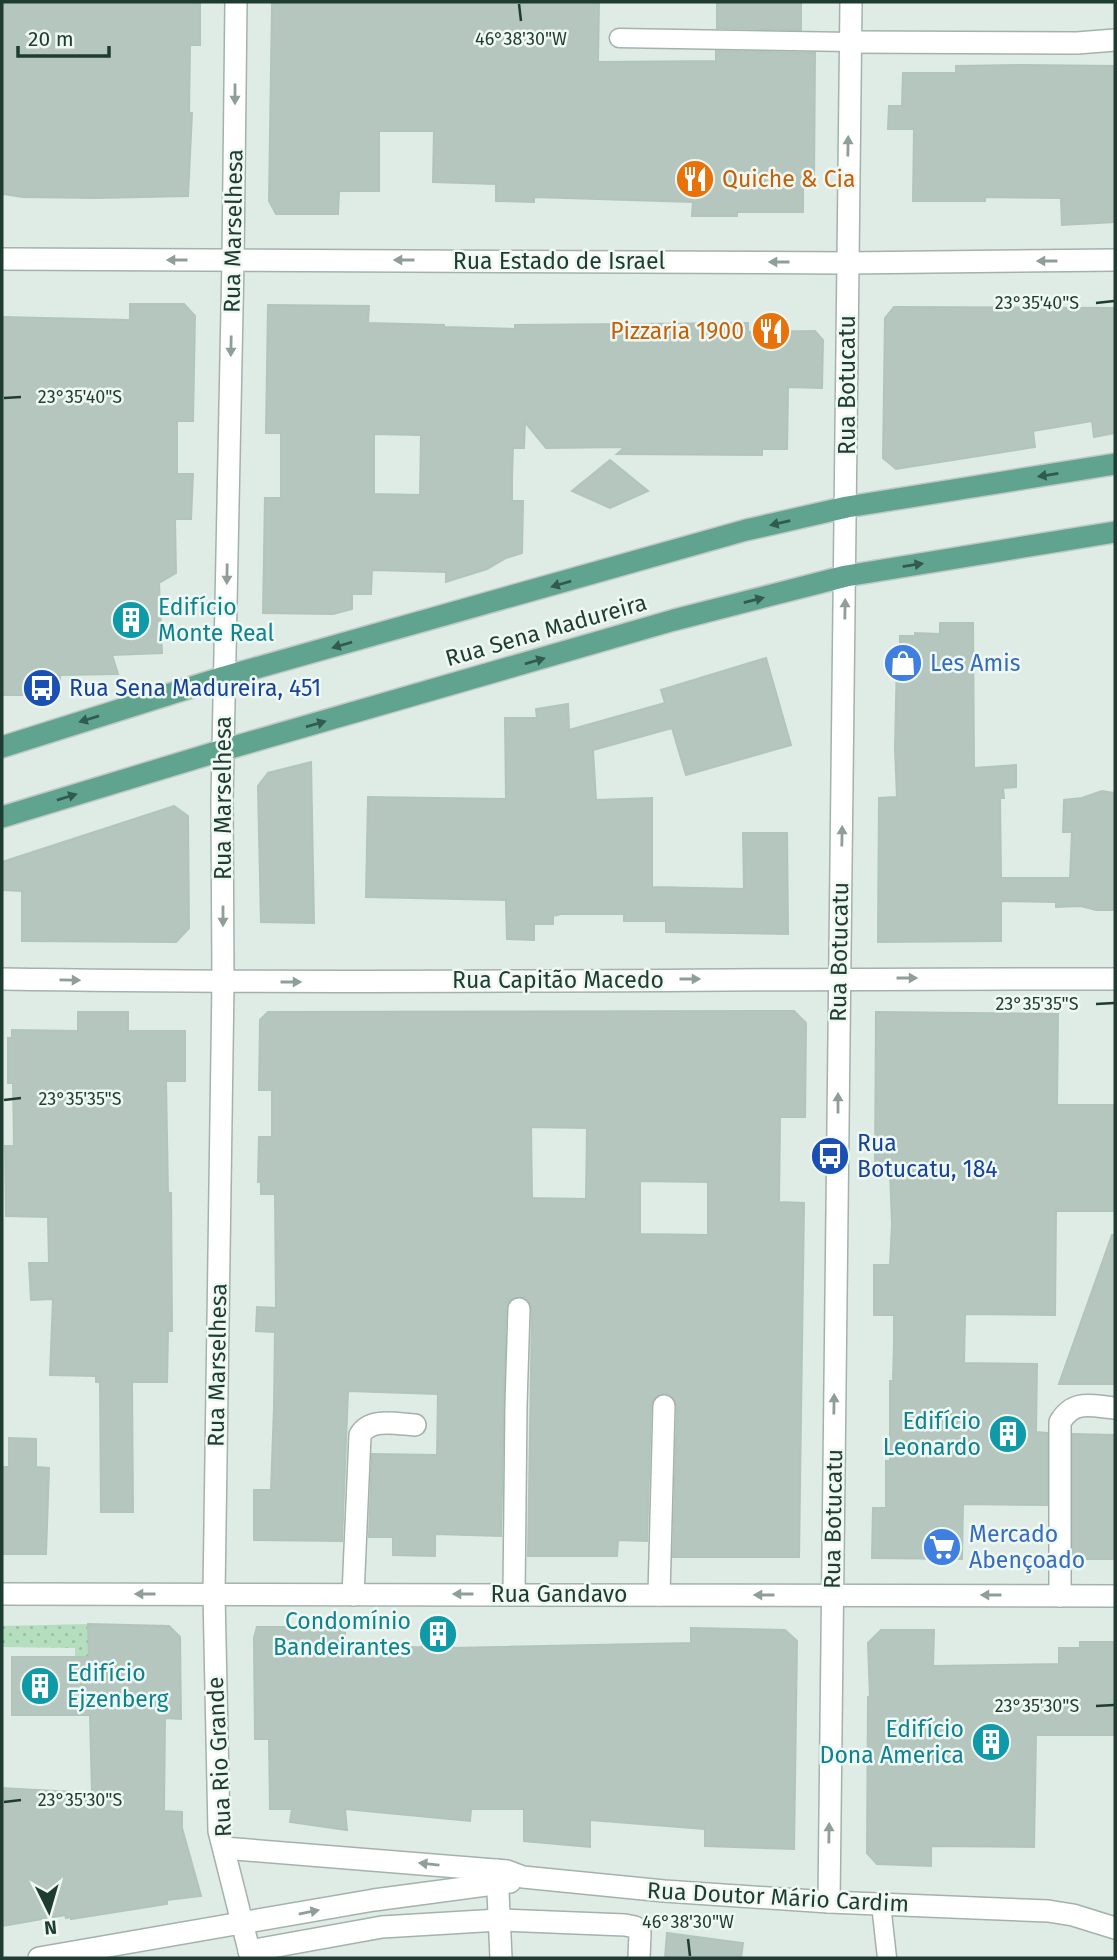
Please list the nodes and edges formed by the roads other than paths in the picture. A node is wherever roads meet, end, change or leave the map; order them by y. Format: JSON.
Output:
{"nodes":[{"id":1,"x":236,"y":2,"type":"edge"},
{"id":2,"x":851,"y":2,"type":"edge"},
{"id":3,"x":619,"y":38,"type":"dead end"},
{"id":4,"x":1115,"y":40,"type":"edge"},
{"id":5,"x":850,"y":42,"type":"junction"},
{"id":6,"x":2,"y":259,"type":"edge"},
{"id":7,"x":233,"y":260,"type":"junction"},
{"id":8,"x":1115,"y":260,"type":"edge"},
{"id":9,"x":847,"y":263,"type":"junction"},
{"id":10,"x":1115,"y":464,"type":"edge"},
{"id":11,"x":846,"y":507,"type":"junction"},
{"id":12,"x":1115,"y":533,"type":"edge"},
{"id":13,"x":846,"y":576,"type":"junction"},
{"id":14,"x":224,"y":677,"type":"junction"},
{"id":15,"x":2,"y":747,"type":"edge"},
{"id":16,"x":223,"y":750,"type":"junction"},
{"id":17,"x":2,"y":817,"type":"edge"},
{"id":18,"x":839,"y":978,"type":"junction"},
{"id":19,"x":2,"y":979,"type":"edge"},
{"id":20,"x":1115,"y":979,"type":"edge"},
{"id":21,"x":223,"y":982,"type":"junction"},
{"id":22,"x":519,"y":1309,"type":"dead end"},
{"id":23,"x":664,"y":1406,"type":"dead end"},
{"id":24,"x":1115,"y":1408,"type":"edge"},
{"id":25,"x":415,"y":1425,"type":"dead end"},
{"id":26,"x":2,"y":1594,"type":"edge"},
{"id":27,"x":214,"y":1594,"type":"junction"},
{"id":28,"x":514,"y":1594,"type":"junction"},
{"id":29,"x":353,"y":1595,"type":"junction"},
{"id":30,"x":659,"y":1595,"type":"junction"},
{"id":31,"x":832,"y":1595,"type":"junction"},
{"id":32,"x":1060,"y":1595,"type":"junction"},
{"id":33,"x":1115,"y":1596,"type":"edge"},
{"id":34,"x":224,"y":1848,"type":"junction"},
{"id":35,"x":497,"y":1876,"type":"junction"},
{"id":36,"x":829,"y":1902,"type":"junction"},
{"id":37,"x":881,"y":1904,"type":"junction"},
{"id":38,"x":499,"y":1920,"type":"junction"},
{"id":39,"x":242,"y":1924,"type":"junction"},
{"id":40,"x":1115,"y":1928,"type":"edge"},
{"id":41,"x":250,"y":1955,"type":"edge"},
{"id":42,"x":39,"y":1958,"type":"edge"},
{"id":43,"x":501,"y":1958,"type":"edge"},
{"id":44,"x":639,"y":1958,"type":"edge"},
{"id":45,"x":887,"y":1958,"type":"edge"}],
"edges":[{"from":1,"to":7,"type":"street","name":"Rua Marselhesa","one_way":true},
{"from":2,"to":5,"type":"street","name":"Rua Botucatu"},
{"from":3,"to":5,"type":"lane"},
{"from":4,"to":5,"type":"street"},
{"from":9,"to":5,"type":"street","name":"Rua Botucatu","one_way":true},
{"from":7,"to":6,"type":"street","name":"Rua Estado de Israel","one_way":true},
{"from":9,"to":7,"type":"street","name":"Rua Estado de Israel","one_way":true},
{"from":7,"to":14,"type":"street","name":"Rua Marselhesa","one_way":true},
{"from":8,"to":9,"type":"street","name":"Rua Estado de Israel","one_way":true},
{"from":9,"to":11,"type":"street","name":"Rua Botucatu"},
{"from":10,"to":11,"type":"main road","name":"Rua Sena Madureira","one_way":true},
{"from":11,"to":13,"type":"street","name":"Rua Botucatu"},
{"from":11,"to":14,"type":"main road","name":"Rua Sena Madureira","one_way":true},
{"from":13,"to":12,"type":"main road","name":"Rua Sena Madureira","one_way":true},
{"from":16,"to":13,"type":"main road","name":"Rua Sena Madureira","one_way":true},
{"from":18,"to":13,"type":"street","name":"Rua Botucatu","one_way":true},
{"from":14,"to":15,"type":"main road","name":"Rua Sena Madureira","one_way":true},
{"from":14,"to":16,"type":"street","name":"Rua Marselhesa"},
{"from":17,"to":16,"type":"main road","name":"Rua Sena Madureira","one_way":true},
{"from":16,"to":21,"type":"street","name":"Rua Marselhesa","one_way":true},
{"from":18,"to":20,"type":"street","name":"Rua Capitão Macedo","one_way":true},
{"from":21,"to":18,"type":"street","name":"Rua Capitão Macedo","one_way":true},
{"from":31,"to":18,"type":"street","name":"Rua Botucatu","one_way":true},
{"from":19,"to":21,"type":"street","name":"Rua Capitão Macedo","one_way":true},
{"from":21,"to":27,"type":"street","name":"Rua Marselhesa"},
{"from":22,"to":28,"type":"street"},
{"from":23,"to":30,"type":"street"},
{"from":24,"to":32,"type":"street"},
{"from":25,"to":29,"type":"street"},
{"from":27,"to":26,"type":"street","name":"Rua Gandavo","one_way":true},
{"from":27,"to":29,"type":"street","name":"Rua Gandavo"},
{"from":27,"to":34,"type":"street","name":"Rua Rio Grande"},
{"from":28,"to":29,"type":"street","name":"Rua Gandavo","one_way":true},
{"from":28,"to":30,"type":"street","name":"Rua Gandavo"},
{"from":31,"to":30,"type":"street","name":"Rua Gandavo","one_way":true},
{"from":32,"to":31,"type":"street","name":"Rua Gandavo","one_way":true},
{"from":36,"to":31,"type":"street","name":"Rua Botucatu","one_way":true},
{"from":32,"to":33,"type":"street","name":"Rua Gandavo"},
{"from":35,"to":34,"type":"street","name":"Rua Doutor Mário Cardim","one_way":true},
{"from":34,"to":39,"type":"street","name":"Rua Rio Grande"},
{"from":35,"to":36,"type":"street","name":"Rua Doutor Mário Cardim"},
{"from":35,"to":38,"type":"street"},
{"from":39,"to":35,"type":"street","name":"Rua Doutor Mário Cardim","one_way":true},
{"from":36,"to":37,"type":"street","name":"Rua Doutor Mário Cardim"},
{"from":37,"to":40,"type":"street","name":"Rua Doutor Mário Cardim"},
{"from":37,"to":45,"type":"lane"},
{"from":38,"to":41,"type":"street"},
{"from":38,"to":43,"type":"street"},
{"from":38,"to":44,"type":"street"},
{"from":39,"to":41,"type":"street","name":"Rua Rio Grande"},
{"from":39,"to":42,"type":"street","name":"Rua Doutor Mário Cardim"}]}
